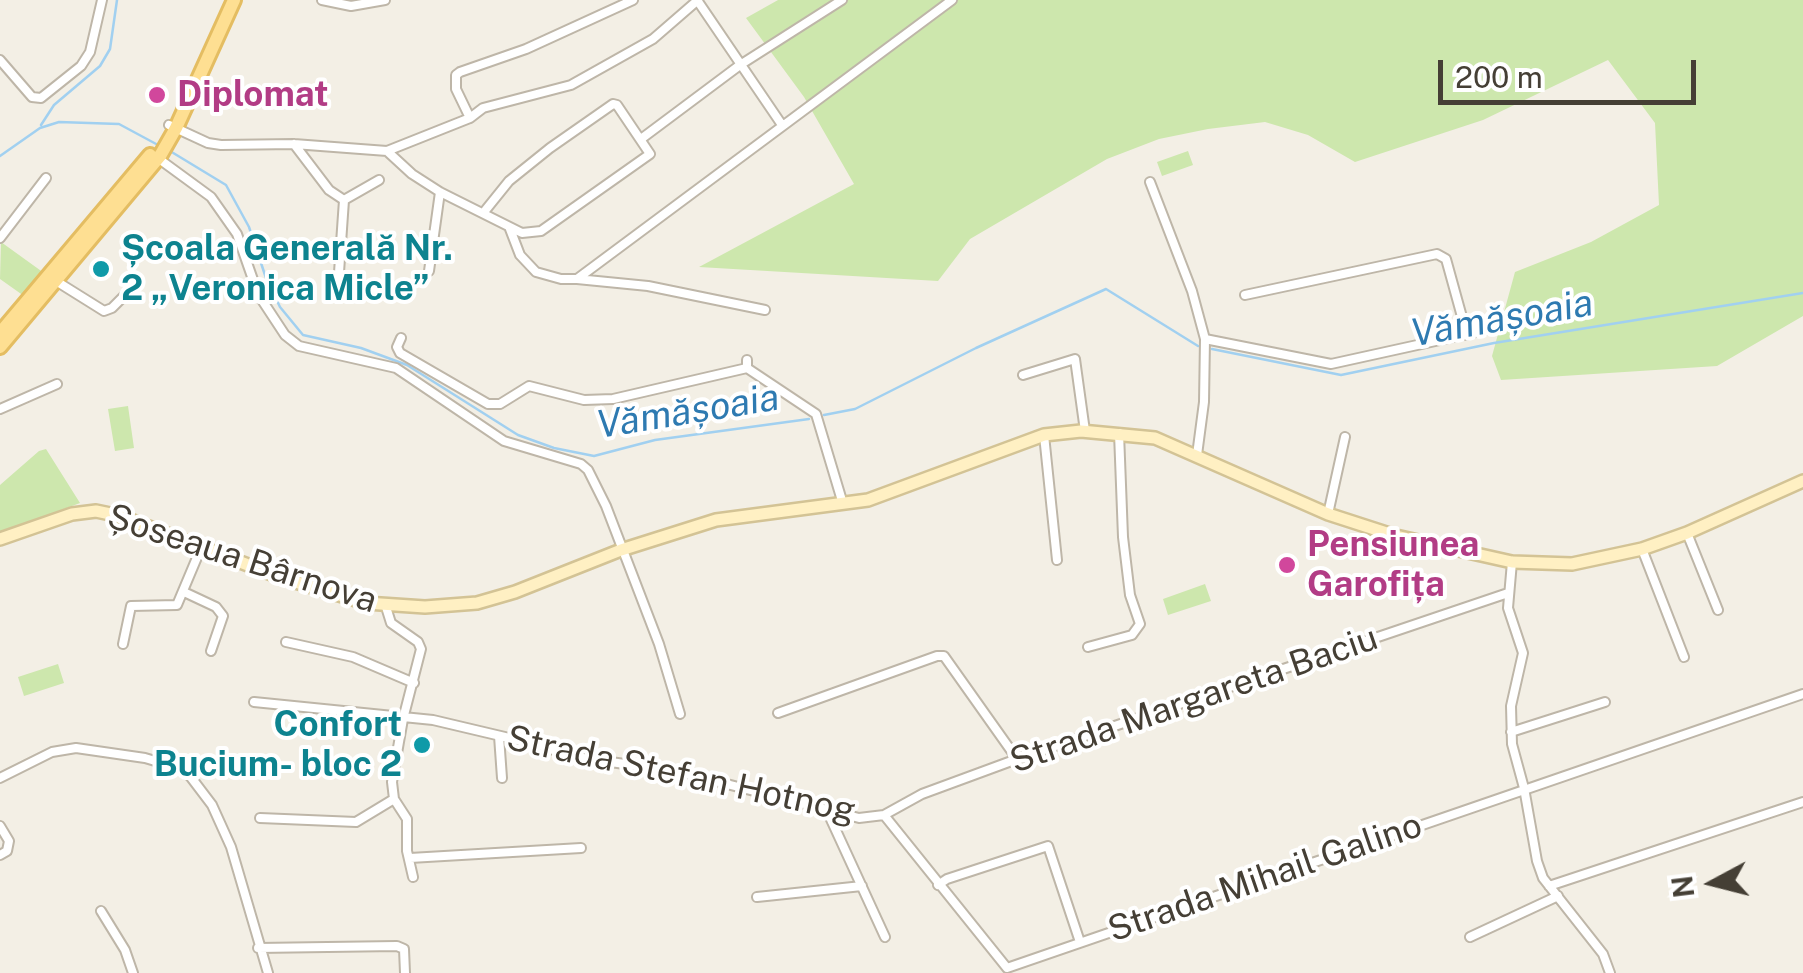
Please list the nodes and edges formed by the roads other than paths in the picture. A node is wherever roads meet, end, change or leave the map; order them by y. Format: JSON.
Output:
{"nodes":[{"id":1,"x":102,"y":0,"type":"edge"},
{"id":2,"x":225,"y":0,"type":"edge"},
{"id":3,"x":234,"y":0,"type":"edge"},
{"id":4,"x":322,"y":0,"type":"edge"},
{"id":5,"x":386,"y":0,"type":"edge"},
{"id":6,"x":632,"y":0,"type":"edge"},
{"id":7,"x":697,"y":0,"type":"edge"},
{"id":8,"x":842,"y":0,"type":"edge"},
{"id":9,"x":952,"y":0,"type":"edge"},
{"id":10,"x":0,"y":60,"type":"edge"},
{"id":11,"x":740,"y":65,"type":"junction"},
{"id":12,"x":470,"y":118,"type":"junction"},
{"id":13,"x":782,"y":125,"type":"junction"},
{"id":14,"x":171,"y":130,"type":"junction"},
{"id":15,"x":641,"y":139,"type":"junction"},
{"id":16,"x":294,"y":144,"type":"junction"},
{"id":17,"x":386,"y":151,"type":"junction"},
{"id":18,"x":155,"y":155,"type":"junction"},
{"id":19,"x":46,"y":178,"type":"dead end"},
{"id":20,"x":379,"y":180,"type":"dead end"},
{"id":21,"x":1150,"y":182,"type":"dead end"},
{"id":22,"x":440,"y":192,"type":"junction"},
{"id":23,"x":344,"y":200,"type":"junction"},
{"id":24,"x":484,"y":212,"type":"junction"},
{"id":25,"x":510,"y":229,"type":"junction"},
{"id":26,"x":0,"y":238,"type":"edge"},
{"id":27,"x":429,"y":271,"type":"dead end"},
{"id":28,"x":577,"y":279,"type":"junction"},
{"id":29,"x":56,"y":280,"type":"junction"},
{"id":30,"x":138,"y":282,"type":"dead end"},
{"id":31,"x":338,"y":287,"type":"dead end"},
{"id":32,"x":1245,"y":295,"type":"dead end"},
{"id":33,"x":765,"y":310,"type":"dead end"},
{"id":34,"x":1499,"y":328,"type":"dead end"},
{"id":35,"x":0,"y":333,"type":"edge"},
{"id":36,"x":1467,"y":335,"type":"junction"},
{"id":37,"x":401,"y":338,"type":"dead end"},
{"id":38,"x":1204,"y":339,"type":"junction"},
{"id":39,"x":0,"y":347,"type":"edge"},
{"id":40,"x":1023,"y":375,"type":"dead end"},
{"id":41,"x":57,"y":384,"type":"dead end"},
{"id":42,"x":0,"y":409,"type":"edge"},
{"id":43,"x":1085,"y":431,"type":"junction"},
{"id":44,"x":1119,"y":432,"type":"junction"},
{"id":45,"x":1044,"y":434,"type":"junction"},
{"id":46,"x":1345,"y":437,"type":"dead end"},
{"id":47,"x":1198,"y":455,"type":"junction"},
{"id":48,"x":1803,"y":482,"type":"edge"},
{"id":49,"x":844,"y":504,"type":"junction"},
{"id":50,"x":1328,"y":514,"type":"junction"},
{"id":51,"x":1687,"y":533,"type":"junction"},
{"id":52,"x":0,"y":539,"type":"edge"},
{"id":53,"x":201,"y":548,"type":"junction"},
{"id":54,"x":621,"y":550,"type":"junction"},
{"id":55,"x":1642,"y":550,"type":"junction"},
{"id":56,"x":1057,"y":560,"type":"dead end"},
{"id":57,"x":1512,"y":562,"type":"junction"},
{"id":58,"x":184,"y":592,"type":"junction"},
{"id":59,"x":1508,"y":594,"type":"junction"},
{"id":60,"x":386,"y":607,"type":"junction"},
{"id":61,"x":1718,"y":610,"type":"dead end"},
{"id":62,"x":286,"y":642,"type":"dead end"},
{"id":63,"x":124,"y":644,"type":"dead end"},
{"id":64,"x":1088,"y":648,"type":"dead end"},
{"id":65,"x":211,"y":651,"type":"dead end"},
{"id":66,"x":1684,"y":657,"type":"dead end"},
{"id":67,"x":414,"y":683,"type":"junction"},
{"id":68,"x":1803,"y":694,"type":"edge"},
{"id":69,"x":254,"y":702,"type":"dead end"},
{"id":70,"x":1604,"y":702,"type":"dead end"},
{"id":71,"x":680,"y":714,"type":"dead end"},
{"id":72,"x":778,"y":714,"type":"dead end"},
{"id":73,"x":403,"y":719,"type":"junction"},
{"id":74,"x":1512,"y":732,"type":"junction"},
{"id":75,"x":499,"y":736,"type":"junction"},
{"id":76,"x":1017,"y":759,"type":"junction"},
{"id":77,"x":0,"y":778,"type":"edge"},
{"id":78,"x":502,"y":778,"type":"dead end"},
{"id":79,"x":1524,"y":788,"type":"junction"},
{"id":80,"x":394,"y":799,"type":"junction"},
{"id":81,"x":1803,"y":802,"type":"edge"},
{"id":82,"x":829,"y":809,"type":"junction"},
{"id":83,"x":884,"y":814,"type":"junction"},
{"id":84,"x":260,"y":818,"type":"dead end"},
{"id":85,"x":0,"y":826,"type":"edge"},
{"id":86,"x":581,"y":848,"type":"dead end"},
{"id":87,"x":0,"y":855,"type":"edge"},
{"id":88,"x":410,"y":858,"type":"junction"},
{"id":89,"x":413,"y":877,"type":"dead end"},
{"id":90,"x":938,"y":885,"type":"junction"},
{"id":91,"x":862,"y":886,"type":"junction"},
{"id":92,"x":1549,"y":886,"type":"junction"},
{"id":93,"x":1558,"y":896,"type":"junction"},
{"id":94,"x":757,"y":897,"type":"dead end"},
{"id":95,"x":101,"y":911,"type":"dead end"},
{"id":96,"x":884,"y":937,"type":"dead end"},
{"id":97,"x":1470,"y":937,"type":"dead end"},
{"id":98,"x":1080,"y":942,"type":"junction"},
{"id":99,"x":258,"y":948,"type":"junction"},
{"id":100,"x":1006,"y":968,"type":"joint"},
{"id":101,"x":134,"y":973,"type":"edge"},
{"id":102,"x":268,"y":973,"type":"edge"},
{"id":103,"x":405,"y":973,"type":"edge"},
{"id":104,"x":1610,"y":973,"type":"edge"}],
"edges":[{"from":1,"to":10,"type":"street"},
{"from":2,"to":14,"type":"main road"},
{"from":3,"to":14,"type":"main road"},
{"from":4,"to":5,"type":"street"},
{"from":6,"to":12,"type":"street"},
{"from":7,"to":11,"type":"street"},
{"from":7,"to":12,"type":"street"},
{"from":8,"to":11,"type":"street"},
{"from":9,"to":13,"type":"street"},
{"from":11,"to":13,"type":"street"},
{"from":11,"to":15,"type":"street"},
{"from":12,"to":17,"type":"street"},
{"from":13,"to":28,"type":"street"},
{"from":14,"to":16,"type":"street"},
{"from":14,"to":18,"type":"main road"},
{"from":15,"to":24,"type":"street"},
{"from":15,"to":25,"type":"street"},
{"from":16,"to":17,"type":"street"},
{"from":16,"to":23,"type":"street"},
{"from":17,"to":22,"type":"street"},
{"from":18,"to":29,"type":"main road"},
{"from":18,"to":35,"type":"main road"},
{"from":18,"to":54,"type":"street"},
{"from":19,"to":26,"type":"street"},
{"from":20,"to":23,"type":"street"},
{"from":21,"to":38,"type":"street"},
{"from":22,"to":24,"type":"street"},
{"from":22,"to":27,"type":"street"},
{"from":23,"to":31,"type":"street"},
{"from":24,"to":25,"type":"street"},
{"from":25,"to":28,"type":"street"},
{"from":28,"to":33,"type":"street"},
{"from":29,"to":30,"type":"street"},
{"from":29,"to":39,"type":"main road"},
{"from":32,"to":36,"type":"street"},
{"from":34,"to":36,"type":"street"},
{"from":36,"to":38,"type":"street"},
{"from":37,"to":49,"type":"street"},
{"from":38,"to":47,"type":"street"},
{"from":40,"to":43,"type":"street"},
{"from":41,"to":42,"type":"street"},
{"from":43,"to":44,"type":"main road","name":"Șoseaua Bârnova"},
{"from":43,"to":45,"type":"main road","name":"Șoseaua Bârnova"},
{"from":44,"to":47,"type":"main road","name":"Șoseaua Bârnova"},
{"from":44,"to":64,"type":"street"},
{"from":45,"to":49,"type":"main road","name":"Șoseaua Bârnova"},
{"from":45,"to":56,"type":"street"},
{"from":46,"to":50,"type":"street"},
{"from":47,"to":50,"type":"main road","name":"Șoseaua Bârnova"},
{"from":48,"to":51,"type":"main road","name":"Șoseaua Bârnova"},
{"from":49,"to":54,"type":"main road","name":"Șoseaua Bârnova"},
{"from":50,"to":57,"type":"main road","name":"Șoseaua Bârnova"},
{"from":51,"to":55,"type":"main road","name":"Șoseaua Bârnova"},
{"from":51,"to":61,"type":"street"},
{"from":52,"to":53,"type":"main road","name":"Șoseaua Bârnova"},
{"from":53,"to":58,"type":"street"},
{"from":53,"to":60,"type":"main road","name":"Șoseaua Bârnova"},
{"from":54,"to":60,"type":"main road","name":"Șoseaua Bârnova"},
{"from":54,"to":71,"type":"street"},
{"from":55,"to":57,"type":"main road","name":"Șoseaua Bârnova"},
{"from":55,"to":66,"type":"street"},
{"from":57,"to":59,"type":"street"},
{"from":58,"to":63,"type":"street"},
{"from":58,"to":65,"type":"street"},
{"from":59,"to":74,"type":"street"},
{"from":59,"to":76,"type":"street","name":"Strada Margareta Baciu"},
{"from":60,"to":67,"type":"street"},
{"from":62,"to":67,"type":"street"},
{"from":67,"to":73,"type":"street"},
{"from":68,"to":79,"type":"street","name":"Strada Mihail Galino"},
{"from":69,"to":73,"type":"street","name":"Strada Stefan Hotnog"},
{"from":70,"to":74,"type":"street"},
{"from":72,"to":76,"type":"street"},
{"from":73,"to":75,"type":"street","name":"Strada Stefan Hotnog"},
{"from":73,"to":80,"type":"street"},
{"from":74,"to":79,"type":"street"},
{"from":75,"to":78,"type":"street"},
{"from":75,"to":82,"type":"street","name":"Strada Stefan Hotnog"},
{"from":76,"to":83,"type":"street","name":"Strada Margareta Baciu"},
{"from":77,"to":99,"type":"street"},
{"from":79,"to":92,"type":"street"},
{"from":79,"to":98,"type":"street","name":"Strada Mihail Galino"},
{"from":80,"to":84,"type":"street"},
{"from":80,"to":88,"type":"street"},
{"from":81,"to":92,"type":"street"},
{"from":82,"to":83,"type":"street","name":"Strada Stefan Hotnog"},
{"from":82,"to":91,"type":"street"},
{"from":83,"to":90,"type":"street","name":"Strada Stefan Hotnog"},
{"from":85,"to":87,"type":"street"},
{"from":86,"to":88,"type":"street"},
{"from":88,"to":89,"type":"street"},
{"from":90,"to":98,"type":"street"},
{"from":90,"to":100,"type":"street","name":"Strada Stefan Hotnog"},
{"from":91,"to":94,"type":"street"},
{"from":91,"to":96,"type":"street"},
{"from":92,"to":93,"type":"street"},
{"from":93,"to":97,"type":"street"},
{"from":93,"to":104,"type":"street"},
{"from":95,"to":101,"type":"street"},
{"from":98,"to":100,"type":"street","name":"Strada Mihail Galino"},
{"from":99,"to":102,"type":"street"},
{"from":99,"to":103,"type":"street"}]}
